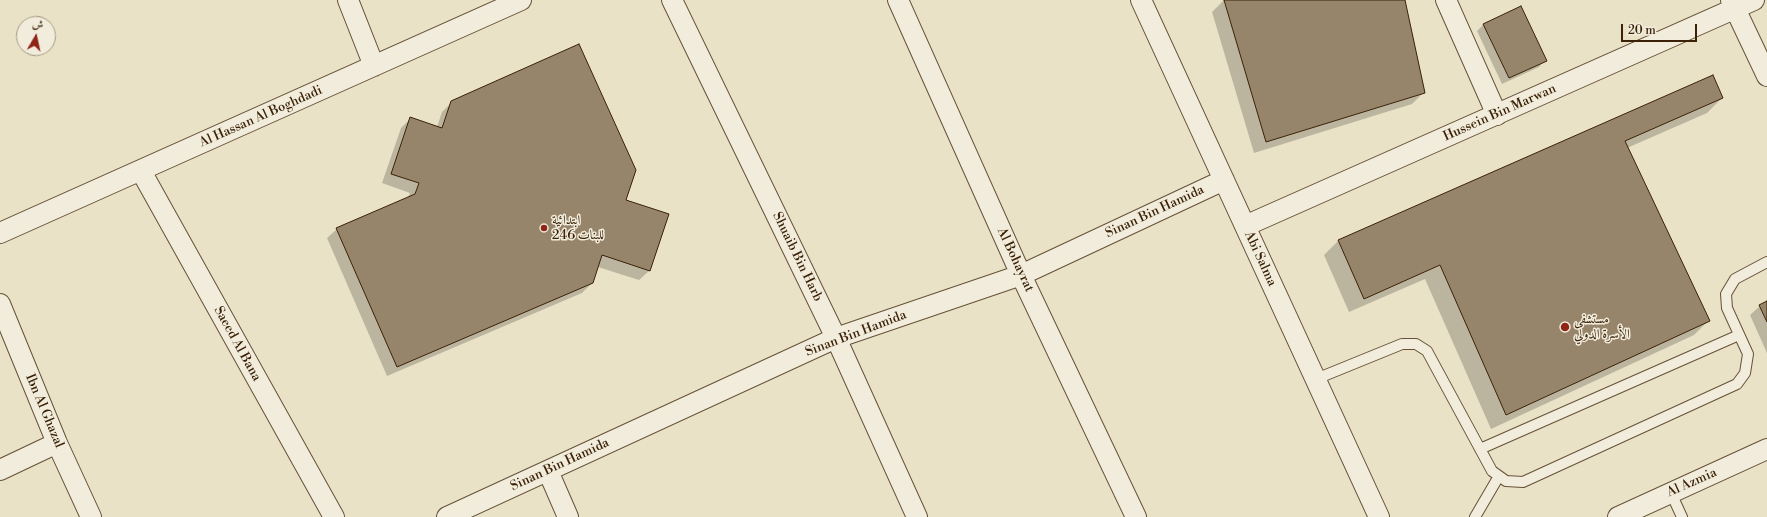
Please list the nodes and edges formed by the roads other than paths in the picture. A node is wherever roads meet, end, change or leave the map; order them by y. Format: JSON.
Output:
{"nodes":[{"id":1,"x":348,"y":0,"type":"edge"},
{"id":2,"x":521,"y":0,"type":"edge"},
{"id":3,"x":672,"y":0,"type":"edge"},
{"id":4,"x":898,"y":0,"type":"edge"},
{"id":5,"x":1141,"y":0,"type":"edge"},
{"id":6,"x":1446,"y":0,"type":"edge"},
{"id":7,"x":1754,"y":0,"type":"edge"},
{"id":8,"x":1733,"y":4,"type":"edge"},
{"id":9,"x":374,"y":66,"type":"junction"},
{"id":10,"x":1767,"y":76,"type":"edge"},
{"id":11,"x":1497,"y":115,"type":"junction"},
{"id":12,"x":141,"y":171,"type":"junction"},
{"id":13,"x":1224,"y":180,"type":"junction"},
{"id":14,"x":1245,"y":226,"type":"junction"},
{"id":15,"x":0,"y":233,"type":"edge"},
{"id":16,"x":1767,"y":262,"type":"edge"},
{"id":17,"x":1021,"y":275,"type":"junction"},
{"id":18,"x":0,"y":304,"type":"edge"},
{"id":19,"x":1739,"y":335,"type":"junction"},
{"id":20,"x":836,"y":338,"type":"junction"},
{"id":21,"x":1316,"y":379,"type":"junction"},
{"id":22,"x":57,"y":444,"type":"junction"},
{"id":23,"x":1480,"y":449,"type":"junction"},
{"id":24,"x":1767,"y":449,"type":"edge"},
{"id":25,"x":0,"y":470,"type":"edge"},
{"id":26,"x":548,"y":471,"type":"junction"},
{"id":27,"x":1499,"y":476,"type":"junction"},
{"id":28,"x":1671,"y":493,"type":"junction"},
{"id":29,"x":91,"y":517,"type":"edge"},
{"id":30,"x":334,"y":517,"type":"edge"},
{"id":31,"x":448,"y":517,"type":"edge"},
{"id":32,"x":568,"y":517,"type":"edge"},
{"id":33,"x":917,"y":517,"type":"edge"},
{"id":34,"x":1136,"y":517,"type":"edge"},
{"id":35,"x":1380,"y":517,"type":"edge"},
{"id":36,"x":1475,"y":517,"type":"edge"},
{"id":37,"x":1618,"y":517,"type":"edge"},
{"id":38,"x":1682,"y":517,"type":"edge"}],
"edges":[{"from":1,"to":9,"type":"street"},
{"from":2,"to":9,"type":"street","name":"Al Hassan Al Boghdadi"},
{"from":3,"to":20,"type":"street","name":"Shuaib Bin Harb"},
{"from":4,"to":17,"type":"street","name":"Al Bohayrat"},
{"from":5,"to":13,"type":"street","name":"Abi Salma"},
{"from":6,"to":11,"type":"street"},
{"from":7,"to":8,"type":"street","name":"Hussein Bin Marwan"},
{"from":8,"to":10,"type":"street"},
{"from":8,"to":11,"type":"street","name":"Hussein Bin Marwan"},
{"from":9,"to":12,"type":"street","name":"Al Hassan Al Boghdadi"},
{"from":11,"to":14,"type":"street","name":"Hussein Bin Marwan"},
{"from":12,"to":15,"type":"street","name":"Al Hassan Al Boghdadi"},
{"from":12,"to":30,"type":"street","name":"Saeed Al Bana"},
{"from":13,"to":14,"type":"street","name":"Abi Salma"},
{"from":13,"to":17,"type":"street","name":"Sinan Bin Hamida"},
{"from":14,"to":21,"type":"street","name":"Abi Salma"},
{"from":16,"to":19,"type":"lane"},
{"from":17,"to":20,"type":"street","name":"Sinan Bin Hamida"},
{"from":17,"to":34,"type":"street","name":"Al Bohayrat"},
{"from":18,"to":22,"type":"street","name":"Ibn Al Ghazal"},
{"from":19,"to":23,"type":"lane"},
{"from":19,"to":27,"type":"lane"},
{"from":20,"to":26,"type":"street","name":"Sinan Bin Hamida"},
{"from":20,"to":33,"type":"street","name":"Shuaib Bin Harb"},
{"from":21,"to":23,"type":"lane"},
{"from":21,"to":35,"type":"street","name":"Abi Salma"},
{"from":22,"to":25,"type":"street"},
{"from":22,"to":29,"type":"street","name":"Ibn Al Ghazal"},
{"from":23,"to":27,"type":"lane"},
{"from":24,"to":28,"type":"street","name":"Al Azmia"},
{"from":26,"to":31,"type":"street","name":"Sinan Bin Hamida"},
{"from":26,"to":32,"type":"street"},
{"from":27,"to":36,"type":"lane"},
{"from":28,"to":37,"type":"street","name":"Al Azmia"},
{"from":28,"to":38,"type":"lane"}]}
